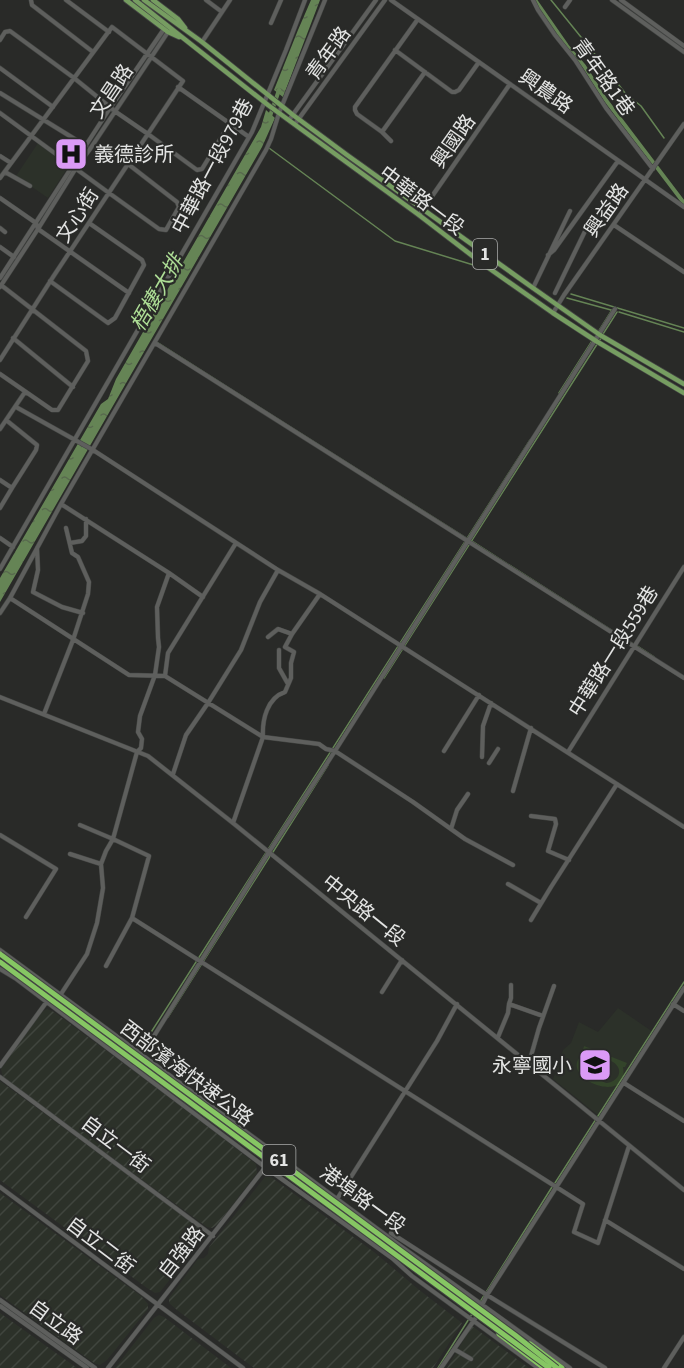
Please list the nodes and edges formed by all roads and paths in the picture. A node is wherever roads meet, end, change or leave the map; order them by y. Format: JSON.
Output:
{"nodes":[{"id":1,"x":31,"y":0,"type":"edge"},
{"id":2,"x":66,"y":0,"type":"edge"},
{"id":3,"x":126,"y":0,"type":"edge"},
{"id":4,"x":135,"y":0,"type":"edge"},
{"id":5,"x":144,"y":0,"type":"edge"},
{"id":6,"x":153,"y":0,"type":"edge"},
{"id":7,"x":206,"y":0,"type":"edge"},
{"id":8,"x":230,"y":0,"type":"edge"},
{"id":9,"x":281,"y":0,"type":"edge"},
{"id":10,"x":305,"y":0,"type":"edge"},
{"id":11,"x":325,"y":0,"type":"edge"},
{"id":12,"x":376,"y":0,"type":"edge"},
{"id":13,"x":385,"y":0,"type":"edge"},
{"id":14,"x":391,"y":0,"type":"edge"},
{"id":15,"x":533,"y":0,"type":"edge"},
{"id":16,"x":570,"y":0,"type":"edge"},
{"id":17,"x":612,"y":0,"type":"edge"},
{"id":18,"x":621,"y":0,"type":"edge"},
{"id":19,"x":566,"y":7,"type":"dead end"},
{"id":20,"x":222,"y":12,"type":"junction"},
{"id":21,"x":156,"y":13,"type":"junction"},
{"id":22,"x":418,"y":19,"type":"junction"},
{"id":23,"x":271,"y":23,"type":"dead end"},
{"id":24,"x":166,"y":31,"type":"junction"},
{"id":25,"x":186,"y":31,"type":"junction"},
{"id":26,"x":109,"y":32,"type":"junction"},
{"id":27,"x":182,"y":38,"type":"junction"},
{"id":28,"x":0,"y":40,"type":"edge"},
{"id":29,"x":202,"y":42,"type":"junction"},
{"id":30,"x":684,"y":46,"type":"edge"},
{"id":31,"x":395,"y":50,"type":"junction"},
{"id":32,"x":93,"y":52,"type":"junction"},
{"id":33,"x":684,"y":52,"type":"edge"},
{"id":34,"x":147,"y":53,"type":"junction"},
{"id":35,"x":152,"y":57,"type":"junction"},
{"id":36,"x":479,"y":62,"type":"junction"},
{"id":37,"x":0,"y":68,"type":"edge"},
{"id":38,"x":425,"y":72,"type":"junction"},
{"id":39,"x":74,"y":78,"type":"junction"},
{"id":40,"x":510,"y":84,"type":"junction"},
{"id":41,"x":178,"y":87,"type":"junction"},
{"id":42,"x":0,"y":93,"type":"edge"},
{"id":43,"x":270,"y":96,"type":"junction"},
{"id":44,"x":266,"y":103,"type":"junction"},
{"id":45,"x":283,"y":106,"type":"junction"},
{"id":46,"x":53,"y":107,"type":"junction"},
{"id":47,"x":110,"y":108,"type":"junction"},
{"id":48,"x":116,"y":112,"type":"junction"},
{"id":49,"x":0,"y":113,"type":"edge"},
{"id":50,"x":279,"y":113,"type":"junction"},
{"id":51,"x":293,"y":115,"type":"junction"},
{"id":52,"x":298,"y":119,"type":"junction"},
{"id":53,"x":43,"y":120,"type":"junction"},
{"id":54,"x":289,"y":120,"type":"junction"},
{"id":55,"x":230,"y":123,"type":"junction"},
{"id":56,"x":295,"y":124,"type":"junction"},
{"id":57,"x":684,"y":124,"type":"edge"},
{"id":58,"x":382,"y":132,"type":"junction"},
{"id":59,"x":148,"y":134,"type":"junction"},
{"id":60,"x":32,"y":135,"type":"junction"},
{"id":61,"x":249,"y":137,"type":"junction"},
{"id":62,"x":392,"y":141,"type":"dead end"},
{"id":63,"x":86,"y":146,"type":"junction"},
{"id":64,"x":0,"y":156,"type":"edge"},
{"id":65,"x":618,"y":161,"type":"junction"},
{"id":66,"x":11,"y":163,"type":"junction"},
{"id":67,"x":128,"y":164,"type":"junction"},
{"id":68,"x":74,"y":167,"type":"junction"},
{"id":69,"x":653,"y":169,"type":"junction"},
{"id":70,"x":4,"y":172,"type":"junction"},
{"id":71,"x":0,"y":178,"type":"edge"},
{"id":72,"x":645,"y":180,"type":"junction"},
{"id":73,"x":30,"y":186,"type":"dead end"},
{"id":74,"x":109,"y":193,"type":"junction"},
{"id":75,"x":0,"y":198,"type":"edge"},
{"id":76,"x":684,"y":207,"type":"edge"},
{"id":77,"x":423,"y":209,"type":"junction"},
{"id":78,"x":570,"y":211,"type":"dead end"},
{"id":79,"x":419,"y":215,"type":"junction"},
{"id":80,"x":36,"y":223,"type":"junction"},
{"id":81,"x":89,"y":223,"type":"junction"},
{"id":82,"x":590,"y":223,"type":"dead end"},
{"id":83,"x":614,"y":225,"type":"junction"},
{"id":84,"x":0,"y":228,"type":"edge"},
{"id":85,"x":38,"y":229,"type":"junction"},
{"id":86,"x":5,"y":232,"type":"dead end"},
{"id":87,"x":0,"y":247,"type":"edge"},
{"id":88,"x":70,"y":252,"type":"junction"},
{"id":89,"x":548,"y":255,"type":"junction"},
{"id":90,"x":13,"y":257,"type":"junction"},
{"id":91,"x":20,"y":257,"type":"junction"},
{"id":92,"x":684,"y":272,"type":"edge"},
{"id":93,"x":0,"y":278,"type":"edge"},
{"id":94,"x":50,"y":281,"type":"junction"},
{"id":95,"x":1,"y":286,"type":"edge"},
{"id":96,"x":533,"y":288,"type":"junction"},
{"id":97,"x":129,"y":293,"type":"junction"},
{"id":98,"x":555,"y":293,"type":"dead end"},
{"id":99,"x":557,"y":305,"type":"junction"},
{"id":100,"x":32,"y":309,"type":"junction"},
{"id":101,"x":615,"y":309,"type":"dead end"},
{"id":102,"x":552,"y":313,"type":"junction"},
{"id":103,"x":600,"y":335,"type":"junction"},
{"id":104,"x":13,"y":338,"type":"junction"},
{"id":105,"x":596,"y":341,"type":"junction"},
{"id":106,"x":155,"y":343,"type":"junction"},
{"id":107,"x":0,"y":360,"type":"edge"},
{"id":108,"x":0,"y":374,"type":"edge"},
{"id":109,"x":684,"y":384,"type":"edge"},
{"id":110,"x":73,"y":387,"type":"junction"},
{"id":111,"x":25,"y":392,"type":"junction"},
{"id":112,"x":684,"y":393,"type":"edge"},
{"id":113,"x":16,"y":407,"type":"junction"},
{"id":114,"x":6,"y":420,"type":"junction"},
{"id":115,"x":0,"y":429,"type":"edge"},
{"id":116,"x":74,"y":439,"type":"junction"},
{"id":117,"x":93,"y":450,"type":"junction"},
{"id":118,"x":0,"y":480,"type":"edge"},
{"id":119,"x":12,"y":488,"type":"junction"},
{"id":120,"x":61,"y":504,"type":"junction"},
{"id":121,"x":0,"y":508,"type":"edge"},
{"id":122,"x":86,"y":519,"type":"junction"},
{"id":123,"x":66,"y":528,"type":"dead end"},
{"id":124,"x":0,"y":538,"type":"edge"},
{"id":125,"x":468,"y":541,"type":"junction"},
{"id":126,"x":70,"y":543,"type":"junction"},
{"id":127,"x":236,"y":543,"type":"junction"},
{"id":128,"x":37,"y":546,"type":"junction"},
{"id":129,"x":13,"y":547,"type":"junction"},
{"id":130,"x":684,"y":567,"type":"edge"},
{"id":131,"x":0,"y":569,"type":"edge"},
{"id":132,"x":278,"y":570,"type":"junction"},
{"id":133,"x":169,"y":573,"type":"junction"},
{"id":134,"x":320,"y":594,"type":"junction"},
{"id":135,"x":203,"y":597,"type":"junction"},
{"id":136,"x":10,"y":598,"type":"junction"},
{"id":137,"x":0,"y":613,"type":"edge"},
{"id":138,"x":83,"y":613,"type":"junction"},
{"id":139,"x":292,"y":634,"type":"junction"},
{"id":140,"x":268,"y":637,"type":"dead end"},
{"id":141,"x":73,"y":640,"type":"junction"},
{"id":142,"x":402,"y":646,"type":"junction"},
{"id":143,"x":634,"y":646,"type":"junction"},
{"id":144,"x":279,"y":650,"type":"dead end"},
{"id":145,"x":155,"y":675,"type":"junction"},
{"id":146,"x":165,"y":676,"type":"junction"},
{"id":147,"x":684,"y":678,"type":"edge"},
{"id":148,"x":289,"y":684,"type":"junction"},
{"id":149,"x":479,"y":695,"type":"junction"},
{"id":150,"x":0,"y":697,"type":"edge"},
{"id":151,"x":208,"y":703,"type":"junction"},
{"id":152,"x":490,"y":703,"type":"junction"},
{"id":153,"x":44,"y":714,"type":"junction"},
{"id":154,"x":531,"y":729,"type":"junction"},
{"id":155,"x":263,"y":737,"type":"junction"},
{"id":156,"x":498,"y":749,"type":"dead end"},
{"id":157,"x":335,"y":751,"type":"junction"},
{"id":158,"x":444,"y":751,"type":"dead end"},
{"id":159,"x":137,"y":752,"type":"junction"},
{"id":160,"x":568,"y":752,"type":"junction"},
{"id":161,"x":482,"y":757,"type":"dead end"},
{"id":162,"x":489,"y":763,"type":"dead end"},
{"id":163,"x":173,"y":774,"type":"junction"},
{"id":164,"x":617,"y":784,"type":"junction"},
{"id":165,"x":513,"y":791,"type":"dead end"},
{"id":166,"x":468,"y":794,"type":"dead end"},
{"id":167,"x":531,"y":816,"type":"dead end"},
{"id":168,"x":234,"y":823,"type":"junction"},
{"id":169,"x":80,"y":825,"type":"dead end"},
{"id":170,"x":684,"y":827,"type":"edge"},
{"id":171,"x":451,"y":829,"type":"junction"},
{"id":172,"x":0,"y":835,"type":"edge"},
{"id":173,"x":113,"y":839,"type":"junction"},
{"id":174,"x":269,"y":852,"type":"junction"},
{"id":175,"x":70,"y":854,"type":"dead end"},
{"id":176,"x":569,"y":860,"type":"junction"},
{"id":177,"x":101,"y":864,"type":"junction"},
{"id":178,"x":513,"y":865,"type":"dead end"},
{"id":179,"x":508,"y":884,"type":"dead end"},
{"id":180,"x":541,"y":903,"type":"junction"},
{"id":181,"x":26,"y":917,"type":"dead end"},
{"id":182,"x":132,"y":918,"type":"junction"},
{"id":183,"x":531,"y":920,"type":"dead end"},
{"id":184,"x":0,"y":957,"type":"edge"},
{"id":185,"x":402,"y":960,"type":"junction"},
{"id":186,"x":201,"y":961,"type":"junction"},
{"id":187,"x":106,"y":966,"type":"dead end"},
{"id":188,"x":0,"y":969,"type":"edge"},
{"id":189,"x":15,"y":978,"type":"junction"},
{"id":190,"x":511,"y":985,"type":"dead end"},
{"id":191,"x":554,"y":986,"type":"dead end"},
{"id":192,"x":684,"y":988,"type":"edge"},
{"id":193,"x":55,"y":990,"type":"junction"},
{"id":194,"x":382,"y":992,"type":"dead end"},
{"id":195,"x":61,"y":994,"type":"junction"},
{"id":196,"x":46,"y":1002,"type":"junction"},
{"id":197,"x":456,"y":1004,"type":"junction"},
{"id":198,"x":509,"y":1004,"type":"junction"},
{"id":199,"x":673,"y":1004,"type":"junction"},
{"id":200,"x":684,"y":1011,"type":"edge"},
{"id":201,"x":543,"y":1016,"type":"junction"},
{"id":202,"x":498,"y":1037,"type":"junction"},
{"id":203,"x":141,"y":1055,"type":"junction"},
{"id":204,"x":529,"y":1063,"type":"junction"},
{"id":205,"x":0,"y":1066,"type":"edge"},
{"id":206,"x":134,"y":1068,"type":"junction"},
{"id":207,"x":0,"y":1077,"type":"edge"},
{"id":208,"x":624,"y":1083,"type":"junction"},
{"id":209,"x":405,"y":1092,"type":"junction"},
{"id":210,"x":599,"y":1121,"type":"junction"},
{"id":211,"x":684,"y":1121,"type":"edge"},
{"id":212,"x":629,"y":1146,"type":"junction"},
{"id":213,"x":276,"y":1154,"type":"junction"},
{"id":214,"x":265,"y":1167,"type":"junction"},
{"id":215,"x":0,"y":1187,"type":"edge"},
{"id":216,"x":556,"y":1188,"type":"junction"},
{"id":217,"x":684,"y":1190,"type":"edge"},
{"id":218,"x":337,"y":1199,"type":"junction"},
{"id":219,"x":605,"y":1220,"type":"junction"},
{"id":220,"x":391,"y":1233,"type":"dead end"},
{"id":221,"x":213,"y":1236,"type":"junction"},
{"id":222,"x":402,"y":1247,"type":"junction"},
{"id":223,"x":392,"y":1258,"type":"junction"},
{"id":224,"x":684,"y":1269,"type":"edge"},
{"id":225,"x":427,"y":1273,"type":"junction"},
{"id":226,"x":487,"y":1295,"type":"junction"},
{"id":227,"x":0,"y":1300,"type":"edge"},
{"id":228,"x":482,"y":1305,"type":"junction"},
{"id":229,"x":0,"y":1306,"type":"edge"},
{"id":230,"x":158,"y":1306,"type":"junction"},
{"id":231,"x":478,"y":1311,"type":"junction"},
{"id":232,"x":474,"y":1320,"type":"junction"},
{"id":233,"x":515,"y":1335,"type":"junction"},
{"id":234,"x":684,"y":1337,"type":"edge"},
{"id":235,"x":454,"y":1349,"type":"junction"},
{"id":236,"x":471,"y":1359,"type":"dead end"},
{"id":237,"x":87,"y":1368,"type":"edge"},
{"id":238,"x":95,"y":1368,"type":"edge"},
{"id":239,"x":108,"y":1368,"type":"edge"},
{"id":240,"x":243,"y":1368,"type":"edge"},
{"id":241,"x":441,"y":1368,"type":"edge"},
{"id":242,"x":538,"y":1368,"type":"edge"},
{"id":243,"x":547,"y":1368,"type":"edge"},
{"id":244,"x":556,"y":1368,"type":"edge"},
{"id":245,"x":562,"y":1368,"type":"edge"},
{"id":246,"x":570,"y":1368,"type":"edge"},
{"id":247,"x":605,"y":1368,"type":"edge"},
{"id":248,"x":664,"y":1368,"type":"edge"}],
"edges":[{"from":1,"to":32,"type":"street"},
{"from":2,"to":26,"type":"street"},
{"from":3,"to":24,"type":"main road","name":"中華路一段","number":"1"},
{"from":4,"to":21,"type":"main road","number":"1"},
{"from":5,"to":21,"type":"main road","number":"1"},
{"from":6,"to":25,"type":"main road","name":"中華路一段","number":"1"},
{"from":7,"to":20,"type":"street"},
{"from":8,"to":20,"type":"street"},
{"from":9,"to":23,"type":"street"},
{"from":10,"to":43,"type":"street","name":"中華路一段979巷"},
{"from":11,"to":45,"type":"street"},
{"from":12,"to":51,"type":"street","name":"青年路"},
{"from":13,"to":52,"type":"street","name":"青年路"},
{"from":14,"to":22,"type":"street","name":"興農路"},
{"from":15,"to":69,"type":"street","name":"青年路1巷"},
{"from":16,"to":19,"type":"street"},
{"from":17,"to":33,"type":"street"},
{"from":18,"to":30,"type":"street"},
{"from":20,"to":29,"type":"street"},
{"from":21,"to":25,"type":"main road","name":"中華路一段","number":"1"},
{"from":21,"to":27,"type":"main road","name":"中華路一段","number":"1"},
{"from":22,"to":31,"type":"street"},
{"from":22,"to":36,"type":"street","name":"興農路"},
{"from":24,"to":27,"type":"main road","name":"中華路一段","number":"1"},
{"from":24,"to":34,"type":"street","name":"文昌路"},
{"from":24,"to":35,"type":"street","name":"文昌路"},
{"from":25,"to":29,"type":"main road","name":"中華路一段","number":"1"},
{"from":26,"to":32,"type":"street"},
{"from":26,"to":34,"type":"street"},
{"from":27,"to":44,"type":"main road","name":"中華路一段","number":"1"},
{"from":28,"to":39,"type":"street"},
{"from":29,"to":43,"type":"main road","name":"中華路一段","number":"1"},
{"from":31,"to":38,"type":"street"},
{"from":31,"to":58,"type":"street"},
{"from":32,"to":39,"type":"street"},
{"from":34,"to":35,"type":"street"},
{"from":34,"to":47,"type":"street","name":"文昌路"},
{"from":35,"to":41,"type":"street"},
{"from":35,"to":48,"type":"street","name":"文昌路"},
{"from":36,"to":38,"type":"street"},
{"from":36,"to":40,"type":"street","name":"興農路"},
{"from":37,"to":46,"type":"street"},
{"from":38,"to":58,"type":"street"},
{"from":39,"to":46,"type":"street"},
{"from":39,"to":47,"type":"street"},
{"from":40,"to":65,"type":"street","name":"興農路"},
{"from":40,"to":77,"type":"street","name":"興國路"},
{"from":41,"to":55,"type":"street"},
{"from":41,"to":59,"type":"street","name":"文心街"},
{"from":42,"to":53,"type":"street"},
{"from":43,"to":44,"type":"street","name":"中華路一段979巷"},
{"from":43,"to":45,"type":"main road","name":"中華路一段","number":"1"},
{"from":44,"to":50,"type":"main road","name":"中華路一段","number":"1"},
{"from":44,"to":61,"type":"street","name":"中華路一段979巷"},
{"from":45,"to":50,"type":"street"},
{"from":45,"to":51,"type":"main road","name":"中華路一段","number":"1"},
{"from":46,"to":53,"type":"street"},
{"from":47,"to":48,"type":"street"},
{"from":47,"to":63,"type":"street","name":"文昌路"},
{"from":48,"to":59,"type":"street"},
{"from":48,"to":68,"type":"street","name":"文昌路"},
{"from":49,"to":60,"type":"street"},
{"from":50,"to":54,"type":"main road","name":"中華路一段","number":"1"},
{"from":50,"to":106,"type":"street"},
{"from":51,"to":52,"type":"main road","name":"中華路一段","number":"1"},
{"from":51,"to":54,"type":"street","name":"青年路"},
{"from":52,"to":56,"type":"street","name":"青年路"},
{"from":52,"to":77,"type":"main road","name":"中華路一段","number":"1"},
{"from":53,"to":60,"type":"street"},
{"from":53,"to":63,"type":"street"},
{"from":54,"to":56,"type":"main road","name":"中華路一段","number":"1"},
{"from":55,"to":59,"type":"street"},
{"from":55,"to":61,"type":"street"},
{"from":56,"to":79,"type":"main road","name":"中華路一段","number":"1"},
{"from":57,"to":69,"type":"street","name":"興益路"},
{"from":58,"to":62,"type":"street"},
{"from":59,"to":67,"type":"street","name":"文心街"},
{"from":60,"to":66,"type":"street"},
{"from":60,"to":68,"type":"street"},
{"from":61,"to":116,"type":"street","name":"中華路一段979巷"},
{"from":63,"to":68,"type":"street","name":"文昌路"},
{"from":64,"to":66,"type":"street"},
{"from":65,"to":72,"type":"street","name":"興農路"},
{"from":65,"to":89,"type":"street"},
{"from":66,"to":70,"type":"street"},
{"from":67,"to":74,"type":"street","name":"文心街"},
{"from":67,"to":74,"type":"street"},
{"from":68,"to":74,"type":"street"},
{"from":68,"to":80,"type":"street","name":"文昌路"},
{"from":68,"to":85,"type":"street","name":"文昌路"},
{"from":69,"to":72,"type":"street","name":"興益路"},
{"from":70,"to":71,"type":"street"},
{"from":70,"to":73,"type":"street"},
{"from":72,"to":76,"type":"street","name":"興農路"},
{"from":72,"to":83,"type":"street","name":"興益路"},
{"from":74,"to":81,"type":"street","name":"文心街"},
{"from":75,"to":80,"type":"street"},
{"from":77,"to":79,"type":"street","name":"興國路"},
{"from":77,"to":96,"type":"main road","name":"中華路一段","number":"1"},
{"from":78,"to":89,"type":"street"},
{"from":79,"to":102,"type":"main road","name":"中華路一段","number":"1"},
{"from":80,"to":85,"type":"street"},
{"from":80,"to":90,"type":"street","name":"文昌路"},
{"from":81,"to":88,"type":"street","name":"文心街"},
{"from":81,"to":97,"type":"street"},
{"from":82,"to":98,"type":"street"},
{"from":83,"to":92,"type":"street"},
{"from":83,"to":99,"type":"street","name":"興益路"},
{"from":84,"to":86,"type":"street"},
{"from":85,"to":88,"type":"street"},
{"from":85,"to":91,"type":"street","name":"文昌路"},
{"from":87,"to":90,"type":"street"},
{"from":88,"to":94,"type":"street","name":"文心街"},
{"from":88,"to":97,"type":"street"},
{"from":89,"to":96,"type":"street"},
{"from":90,"to":91,"type":"street"},
{"from":90,"to":93,"type":"street","name":"文昌路"},
{"from":91,"to":95,"type":"street","name":"文昌路"},
{"from":94,"to":97,"type":"street"},
{"from":94,"to":100,"type":"street","name":"文心街"},
{"from":95,"to":100,"type":"street"},
{"from":96,"to":99,"type":"main road","name":"中華路一段","number":"1"},
{"from":99,"to":102,"type":"street","name":"興益路"},
{"from":99,"to":103,"type":"main road","name":"中華路一段","number":"1"},
{"from":100,"to":104,"type":"street","name":"文心街"},
{"from":100,"to":110,"type":"street"},
{"from":101,"to":103,"type":"street"},
{"from":102,"to":105,"type":"main road","name":"中華路一段","number":"1"},
{"from":103,"to":105,"type":"street"},
{"from":103,"to":109,"type":"main road","name":"中華路一段","number":"1"},
{"from":104,"to":107,"type":"street","name":"文心街"},
{"from":104,"to":110,"type":"street"},
{"from":105,"to":112,"type":"main road","name":"中華路一段","number":"1"},
{"from":105,"to":125,"type":"street"},
{"from":106,"to":117,"type":"street"},
{"from":106,"to":125,"type":"street"},
{"from":108,"to":111,"type":"street"},
{"from":110,"to":111,"type":"street"},
{"from":111,"to":113,"type":"street"},
{"from":113,"to":114,"type":"street"},
{"from":113,"to":116,"type":"street"},
{"from":114,"to":115,"type":"street"},
{"from":114,"to":119,"type":"street"},
{"from":116,"to":117,"type":"street"},
{"from":116,"to":129,"type":"street"},
{"from":117,"to":120,"type":"street"},
{"from":117,"to":127,"type":"street"},
{"from":118,"to":119,"type":"street"},
{"from":119,"to":121,"type":"street"},
{"from":120,"to":122,"type":"street"},
{"from":120,"to":128,"type":"street"},
{"from":122,"to":126,"type":"street"},
{"from":122,"to":133,"type":"street"},
{"from":123,"to":126,"type":"street"},
{"from":124,"to":129,"type":"street"},
{"from":125,"to":142,"type":"street"},
{"from":125,"to":143,"type":"street"},
{"from":126,"to":138,"type":"street"},
{"from":127,"to":132,"type":"street"},
{"from":127,"to":135,"type":"street"},
{"from":128,"to":136,"type":"street"},
{"from":128,"to":138,"type":"street"},
{"from":129,"to":131,"type":"street"},
{"from":130,"to":143,"type":"street","name":"中華路一段559巷"},
{"from":132,"to":134,"type":"street"},
{"from":132,"to":151,"type":"street"},
{"from":133,"to":135,"type":"street"},
{"from":133,"to":145,"type":"street"},
{"from":134,"to":139,"type":"street"},
{"from":134,"to":142,"type":"street"},
{"from":135,"to":146,"type":"street"},
{"from":136,"to":137,"type":"street"},
{"from":136,"to":141,"type":"street"},
{"from":138,"to":141,"type":"street"},
{"from":139,"to":140,"type":"street"},
{"from":139,"to":148,"type":"street"},
{"from":141,"to":145,"type":"street"},
{"from":141,"to":153,"type":"street"},
{"from":142,"to":149,"type":"street"},
{"from":142,"to":157,"type":"street"},
{"from":143,"to":147,"type":"street"},
{"from":143,"to":160,"type":"street","name":"中華路一段559巷"},
{"from":144,"to":148,"type":"street"},
{"from":145,"to":146,"type":"street"},
{"from":145,"to":159,"type":"street"},
{"from":146,"to":151,"type":"street"},
{"from":148,"to":155,"type":"street"},
{"from":149,"to":152,"type":"street"},
{"from":149,"to":158,"type":"street"},
{"from":150,"to":153,"type":"street","name":"中央路一段"},
{"from":151,"to":155,"type":"street"},
{"from":151,"to":163,"type":"street"},
{"from":152,"to":154,"type":"street"},
{"from":152,"to":161,"type":"street"},
{"from":153,"to":159,"type":"street","name":"中央路一段"},
{"from":154,"to":160,"type":"street"},
{"from":154,"to":165,"type":"street"},
{"from":155,"to":157,"type":"street"},
{"from":155,"to":168,"type":"street"},
{"from":156,"to":162,"type":"street"},
{"from":157,"to":171,"type":"street"},
{"from":157,"to":174,"type":"street"},
{"from":159,"to":163,"type":"street","name":"中央路一段"},
{"from":159,"to":173,"type":"street"},
{"from":160,"to":164,"type":"street"},
{"from":163,"to":168,"type":"street","name":"中央路一段"},
{"from":164,"to":170,"type":"street"},
{"from":164,"to":176,"type":"street"},
{"from":166,"to":171,"type":"street"},
{"from":167,"to":176,"type":"street"},
{"from":168,"to":174,"type":"street","name":"中央路一段"},
{"from":169,"to":173,"type":"street"},
{"from":171,"to":178,"type":"street"},
{"from":172,"to":181,"type":"street"},
{"from":173,"to":177,"type":"street"},
{"from":173,"to":182,"type":"street"},
{"from":174,"to":185,"type":"street","name":"中央路一段"},
{"from":174,"to":186,"type":"street"},
{"from":175,"to":177,"type":"street"},
{"from":176,"to":180,"type":"street"},
{"from":177,"to":195,"type":"street"},
{"from":179,"to":180,"type":"street"},
{"from":180,"to":183,"type":"street"},
{"from":182,"to":186,"type":"street"},
{"from":182,"to":187,"type":"street"},
{"from":184,"to":189,"type":"street","name":"港埠路一段"},
{"from":184,"to":193,"type":"street","name":"港埠路一段"},
{"from":184,"to":233,"type":"highway","name":"西部濱海快速公路","number":"61","bridge":true},
{"from":184,"to":243,"type":"highway","name":"西部濱海快速公路","number":"61","bridge":true},
{"from":185,"to":194,"type":"street"},
{"from":185,"to":197,"type":"street","name":"中央路一段"},
{"from":186,"to":203,"type":"street"},
{"from":186,"to":209,"type":"street"},
{"from":188,"to":189,"type":"street","name":"港埠路一段"},
{"from":189,"to":196,"type":"street","name":"港埠路一段"},
{"from":190,"to":198,"type":"street"},
{"from":191,"to":201,"type":"street"},
{"from":192,"to":199,"type":"street"},
{"from":193,"to":195,"type":"street","name":"港埠路一段"},
{"from":193,"to":196,"type":"street"},
{"from":195,"to":203,"type":"street","name":"港埠路一段"},
{"from":196,"to":205,"type":"street"},
{"from":196,"to":206,"type":"street","name":"港埠路一段"},
{"from":197,"to":202,"type":"street","name":"中央路一段"},
{"from":197,"to":209,"type":"street"},
{"from":198,"to":201,"type":"street"},
{"from":198,"to":202,"type":"street"},
{"from":199,"to":200,"type":"street"},
{"from":199,"to":208,"type":"street"},
{"from":201,"to":204,"type":"street"},
{"from":202,"to":204,"type":"street","name":"中央路一段"},
{"from":203,"to":206,"type":"street"},
{"from":203,"to":213,"type":"street","name":"港埠路一段"},
{"from":204,"to":210,"type":"street","name":"中央路一段"},
{"from":206,"to":214,"type":"street","name":"港埠路一段"},
{"from":207,"to":221,"type":"street","name":"自立一街"},
{"from":208,"to":210,"type":"street"},
{"from":208,"to":211,"type":"street"},
{"from":209,"to":216,"type":"street"},
{"from":209,"to":218,"type":"street"},
{"from":210,"to":212,"type":"street","name":"中央路一段"},
{"from":210,"to":216,"type":"street"},
{"from":212,"to":217,"type":"street","name":"中央路一段"},
{"from":212,"to":219,"type":"street"},
{"from":213,"to":214,"type":"street","name":"自強路"},
{"from":213,"to":218,"type":"street","name":"港埠路一段"},
{"from":214,"to":221,"type":"street","name":"自強路"},
{"from":214,"to":223,"type":"street","name":"港埠路一段"},
{"from":215,"to":230,"type":"street","name":"自立二街"},
{"from":216,"to":219,"type":"street"},
{"from":216,"to":226,"type":"street"},
{"from":218,"to":222,"type":"street","name":"港埠路一段"},
{"from":219,"to":224,"type":"street"},
{"from":220,"to":226,"type":"street"},
{"from":221,"to":230,"type":"street","name":"自強路"},
{"from":222,"to":225,"type":"street"},
{"from":222,"to":228,"type":"street","name":"港埠路一段"},
{"from":223,"to":225,"type":"street"},
{"from":223,"to":232,"type":"street","name":"港埠路一段"},
{"from":225,"to":231,"type":"street"},
{"from":226,"to":228,"type":"street"},
{"from":226,"to":247,"type":"street"},
{"from":227,"to":238,"type":"street","name":"自立路"},
{"from":228,"to":231,"type":"street"},
{"from":228,"to":246,"type":"street","name":"港埠路一段"},
{"from":229,"to":237,"type":"street","name":"自立路"},
{"from":230,"to":239,"type":"street","name":"自強路"},
{"from":230,"to":240,"type":"street","name":"自立二街"},
{"from":231,"to":232,"type":"street"},
{"from":231,"to":244,"type":"street"},
{"from":232,"to":235,"type":"street"},
{"from":232,"to":242,"type":"street","name":"港埠路一段"},
{"from":233,"to":244,"type":"highway","name":"西部濱海快速公路","number":"61","bridge":true},
{"from":233,"to":245,"type":"highway","bridge":true},
{"from":234,"to":248,"type":"street"},
{"from":235,"to":236,"type":"street"},
{"from":235,"to":241,"type":"street"}]}
